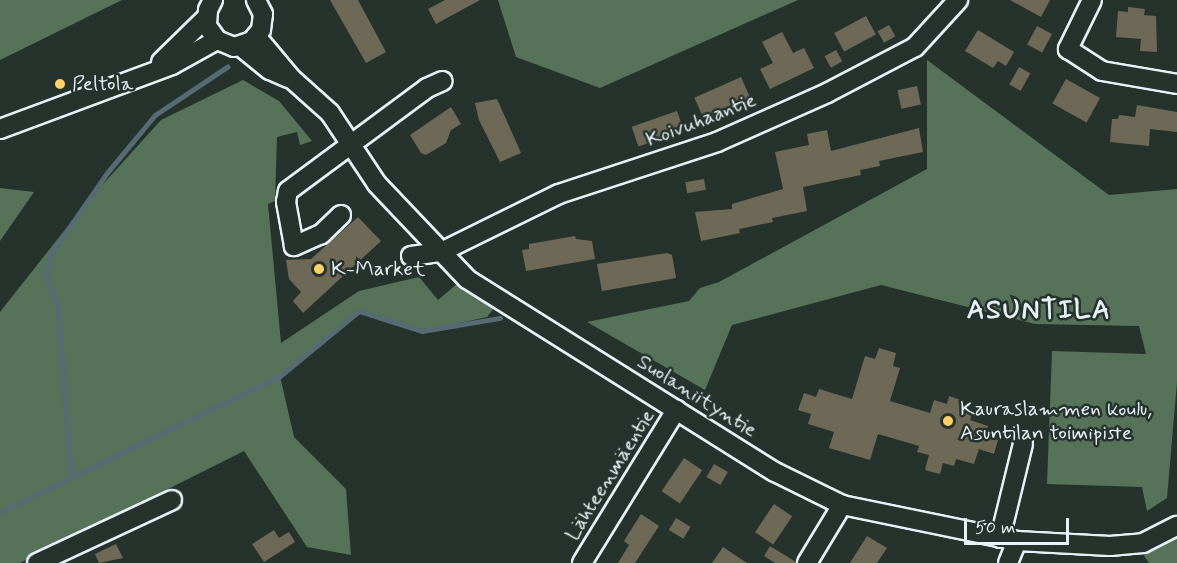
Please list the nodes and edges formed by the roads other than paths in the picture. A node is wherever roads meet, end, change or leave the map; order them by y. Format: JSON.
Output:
{"nodes":[{"id":1,"x":213,"y":0,"type":"edge"},
{"id":2,"x":958,"y":0,"type":"edge"},
{"id":3,"x":1092,"y":0,"type":"edge"},
{"id":4,"x":264,"y":5,"type":"edge"},
{"id":5,"x":206,"y":18,"type":"junction"},
{"id":6,"x":256,"y":36,"type":"junction"},
{"id":7,"x":217,"y":40,"type":"junction"},
{"id":8,"x":240,"y":46,"type":"junction"},
{"id":9,"x":150,"y":70,"type":"junction"},
{"id":10,"x":292,"y":79,"type":"junction"},
{"id":11,"x":443,"y":81,"type":"dead end"},
{"id":12,"x":1177,"y":84,"type":"edge"},
{"id":13,"x":0,"y":129,"type":"edge"},
{"id":14,"x":350,"y":148,"type":"junction"},
{"id":15,"x":341,"y":215,"type":"dead end"},
{"id":16,"x":441,"y":252,"type":"junction"},
{"id":17,"x":411,"y":256,"type":"dead end"},
{"id":18,"x":676,"y":410,"type":"junction"},
{"id":19,"x":1023,"y":444,"type":"dead end"},
{"id":20,"x":172,"y":500,"type":"dead end"},
{"id":21,"x":842,"y":505,"type":"junction"},
{"id":22,"x":1177,"y":526,"type":"edge"},
{"id":23,"x":1009,"y":540,"type":"junction"},
{"id":24,"x":37,"y":563,"type":"edge"},
{"id":25,"x":582,"y":563,"type":"edge"},
{"id":26,"x":807,"y":563,"type":"edge"},
{"id":27,"x":1008,"y":563,"type":"edge"}],
"edges":[{"from":1,"to":5,"type":"street"},
{"from":2,"to":16,"type":"street","name":"Koivuhaantie"},
{"from":3,"to":12,"type":"street"},
{"from":4,"to":6,"type":"street"},
{"from":5,"to":7,"type":"street"},
{"from":5,"to":9,"type":"street"},
{"from":6,"to":8,"type":"street"},
{"from":6,"to":10,"type":"street","name":"Suolaniityntie"},
{"from":7,"to":8,"type":"street"},
{"from":7,"to":9,"type":"street"},
{"from":8,"to":10,"type":"street","name":"Suolaniityntie"},
{"from":9,"to":13,"type":"street"},
{"from":10,"to":14,"type":"street","name":"Suolaniityntie"},
{"from":11,"to":14,"type":"street"},
{"from":14,"to":15,"type":"street"},
{"from":14,"to":16,"type":"street","name":"Suolaniityntie"},
{"from":16,"to":17,"type":"street","name":"Koivuhaantie"},
{"from":16,"to":18,"type":"street","name":"Suolaniityntie"},
{"from":18,"to":21,"type":"street","name":"Suolaniityntie"},
{"from":18,"to":25,"type":"street","name":"Lähteenmäentie"},
{"from":19,"to":23,"type":"street"},
{"from":20,"to":24,"type":"street"},
{"from":21,"to":23,"type":"street","name":"Suolaniityntie"},
{"from":21,"to":26,"type":"street"},
{"from":22,"to":23,"type":"street","name":"Suolaniityntie"},
{"from":23,"to":27,"type":"street"}]}
